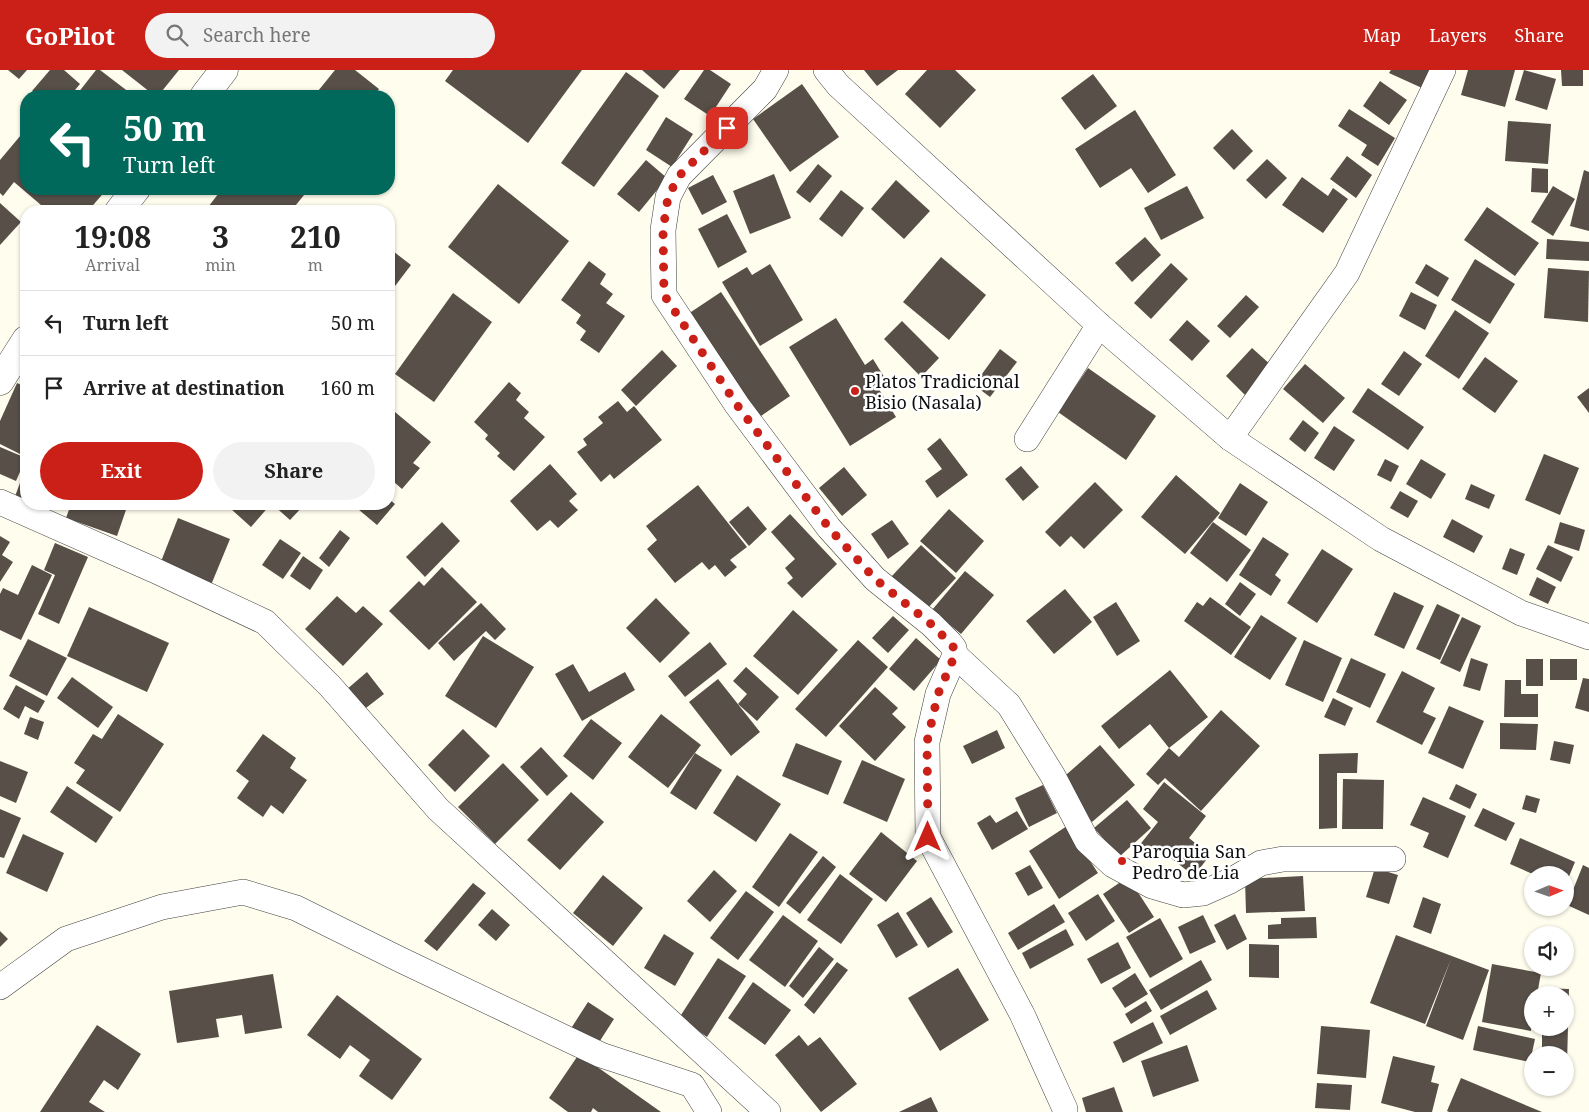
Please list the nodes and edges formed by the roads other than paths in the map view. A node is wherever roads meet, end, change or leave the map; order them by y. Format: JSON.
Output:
{"nodes":[{"id":1,"x":224,"y":70,"type":"edge"},
{"id":2,"x":776,"y":70,"type":"edge"},
{"id":3,"x":826,"y":70,"type":"edge"},
{"id":4,"x":1443,"y":70,"type":"edge"},
{"id":5,"x":209,"y":90,"type":"edge"},
{"id":6,"x":131,"y":195,"type":"edge"},
{"id":7,"x":124,"y":205,"type":"edge"},
{"id":8,"x":1099,"y":325,"type":"junction"},
{"id":9,"x":20,"y":349,"type":"edge"},
{"id":10,"x":0,"y":381,"type":"edge"},
{"id":11,"x":1028,"y":438,"type":"dead end"},
{"id":12,"x":1230,"y":438,"type":"junction"},
{"id":13,"x":0,"y":502,"type":"edge"},
{"id":14,"x":1589,"y":637,"type":"edge"},
{"id":15,"x":955,"y":655,"type":"junction"},
{"id":16,"x":1393,"y":859,"type":"dead end"},
{"id":17,"x":0,"y":987,"type":"edge"},
{"id":18,"x":709,"y":1112,"type":"edge"},
{"id":19,"x":768,"y":1112,"type":"edge"},
{"id":20,"x":1065,"y":1112,"type":"edge"}],
"edges":[{"from":1,"to":5,"type":"street"},
{"from":2,"to":15,"type":"street"},
{"from":3,"to":8,"type":"street"},
{"from":4,"to":12,"type":"street"},
{"from":6,"to":7,"type":"street"},
{"from":8,"to":11,"type":"street"},
{"from":8,"to":12,"type":"street"},
{"from":9,"to":10,"type":"street"},
{"from":12,"to":14,"type":"street"},
{"from":13,"to":19,"type":"street"},
{"from":15,"to":16,"type":"street"},
{"from":15,"to":20,"type":"street"},
{"from":17,"to":18,"type":"street"}]}
